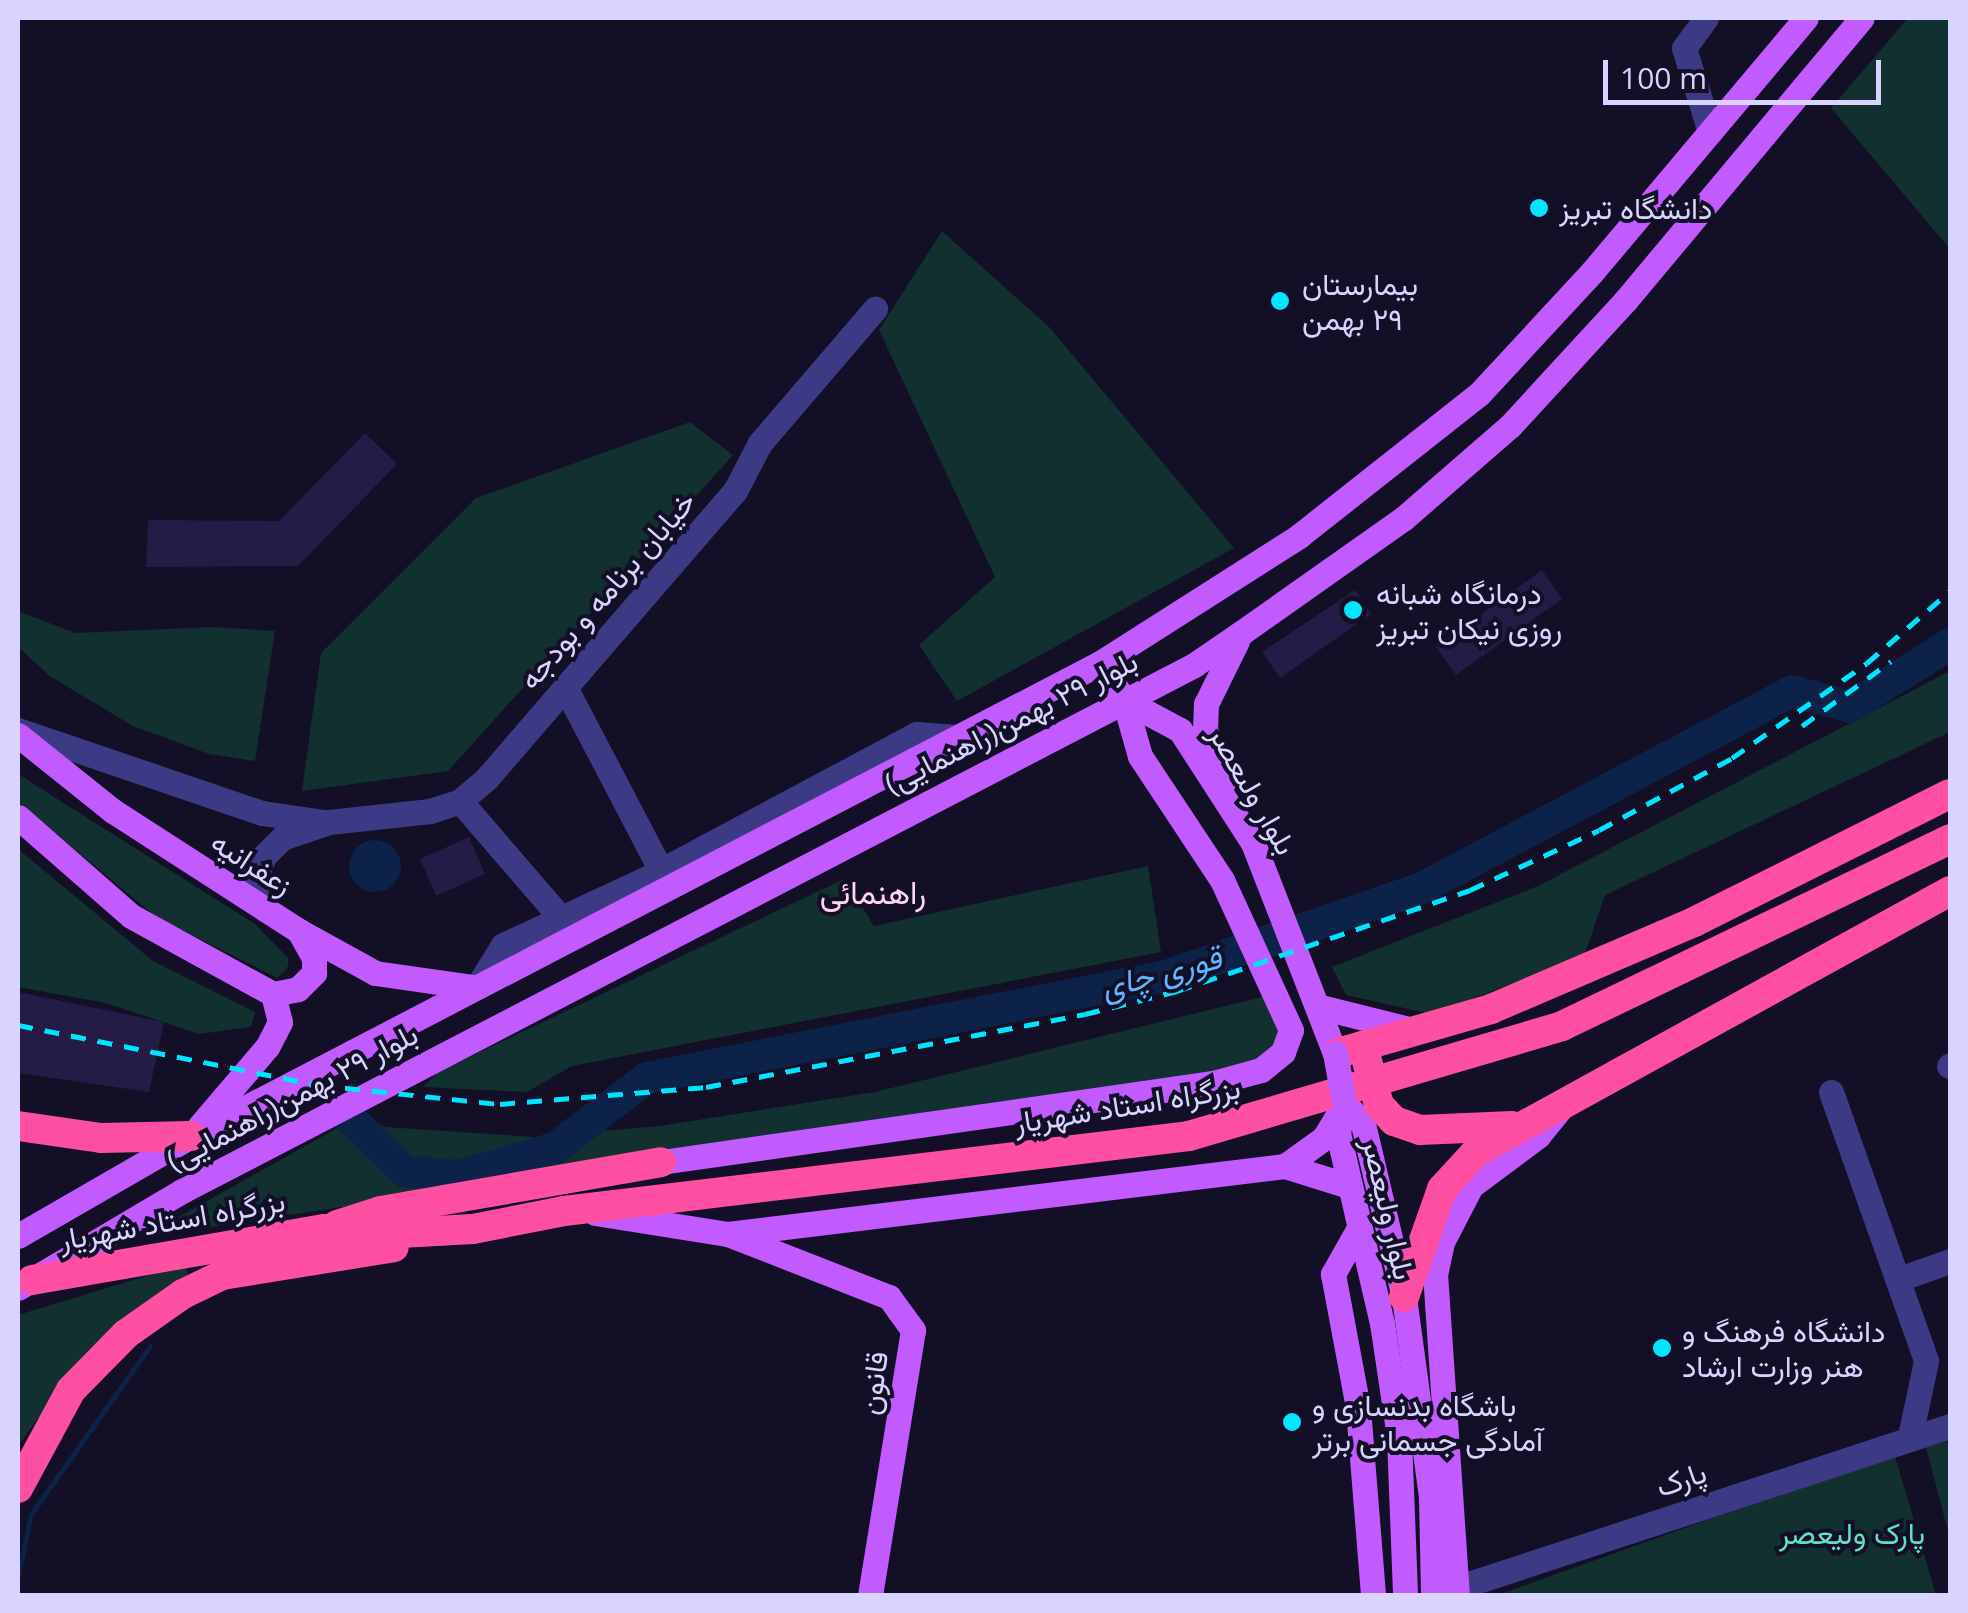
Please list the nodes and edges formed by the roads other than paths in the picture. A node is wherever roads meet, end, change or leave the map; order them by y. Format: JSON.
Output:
{"nodes":[{"id":1,"x":1706,"y":18,"type":"edge"},
{"id":2,"x":1806,"y":18,"type":"edge"},
{"id":3,"x":1862,"y":18,"type":"edge"},
{"id":4,"x":1710,"y":132,"type":"junction"},
{"id":5,"x":1592,"y":272,"type":"junction"},
{"id":6,"x":1625,"y":301,"type":"junction"},
{"id":7,"x":876,"y":309,"type":"dead end"},
{"id":8,"x":1242,"y":633,"type":"junction"},
{"id":9,"x":1100,"y":663,"type":"junction"},
{"id":10,"x":566,"y":687,"type":"junction"},
{"id":11,"x":1124,"y":700,"type":"junction"},
{"id":12,"x":18,"y":732,"type":"edge"},
{"id":13,"x":955,"y":737,"type":"junction"},
{"id":14,"x":1950,"y":794,"type":"edge"},
{"id":15,"x":460,"y":801,"type":"junction"},
{"id":16,"x":18,"y":817,"type":"edge"},
{"id":17,"x":329,"y":822,"type":"junction"},
{"id":18,"x":1950,"y":840,"type":"edge"},
{"id":19,"x":1253,"y":844,"type":"junction"},
{"id":20,"x":661,"y":871,"type":"junction"},
{"id":21,"x":1950,"y":891,"type":"edge"},
{"id":22,"x":266,"y":910,"type":"junction"},
{"id":23,"x":561,"y":918,"type":"junction"},
{"id":24,"x":299,"y":931,"type":"junction"},
{"id":25,"x":478,"y":987,"type":"junction"},
{"id":26,"x":273,"y":994,"type":"junction"},
{"id":27,"x":1320,"y":1006,"type":"junction"},
{"id":28,"x":1418,"y":1031,"type":"junction"},
{"id":29,"x":1349,"y":1050,"type":"junction"},
{"id":30,"x":1832,"y":1092,"type":"dead end"},
{"id":31,"x":1344,"y":1102,"type":"junction"},
{"id":32,"x":1565,"y":1102,"type":"junction"},
{"id":33,"x":1521,"y":1125,"type":"junction"},
{"id":34,"x":18,"y":1126,"type":"edge"},
{"id":35,"x":191,"y":1136,"type":"junction"},
{"id":36,"x":661,"y":1162,"type":"joint"},
{"id":37,"x":1285,"y":1166,"type":"junction"},
{"id":38,"x":1349,"y":1186,"type":"junction"},
{"id":39,"x":575,"y":1210,"type":"junction"},
{"id":40,"x":473,"y":1228,"type":"junction"},
{"id":41,"x":1359,"y":1228,"type":"junction"},
{"id":42,"x":324,"y":1229,"type":"junction"},
{"id":43,"x":728,"y":1234,"type":"junction"},
{"id":44,"x":18,"y":1236,"type":"edge"},
{"id":45,"x":1950,"y":1261,"type":"edge"},
{"id":46,"x":1898,"y":1279,"type":"junction"},
{"id":47,"x":25,"y":1284,"type":"edge"},
{"id":48,"x":1404,"y":1297,"type":"junction"},
{"id":49,"x":1950,"y":1426,"type":"edge"},
{"id":50,"x":1910,"y":1436,"type":"junction"},
{"id":51,"x":18,"y":1488,"type":"edge"},
{"id":52,"x":1445,"y":1594,"type":"edge"},
{"id":53,"x":870,"y":1596,"type":"edge"},
{"id":54,"x":1374,"y":1596,"type":"edge"},
{"id":55,"x":1405,"y":1596,"type":"edge"}],
"edges":[{"from":1,"to":4,"type":"street"},
{"from":2,"to":4,"type":"main road","name":"بلوار ٢٩ بهمن(راهنمایی)"},
{"from":3,"to":6,"type":"main road","name":"بلوار ٢٩ بهمن(راهنمایی)"},
{"from":4,"to":5,"type":"main road","name":"بلوار ٢٩ بهمن(راهنمایی)"},
{"from":5,"to":6,"type":"main road"},
{"from":5,"to":9,"type":"main road","name":"بلوار ٢٩ بهمن(راهنمایی)"},
{"from":6,"to":8,"type":"main road","name":"بلوار ٢٩ بهمن(راهنمایی)"},
{"from":7,"to":10,"type":"street","name":"خیابان برنامه و بودجه"},
{"from":8,"to":11,"type":"main road","name":"بلوار ٢٩ بهمن(راهنمایی)"},
{"from":8,"to":19,"type":"main road"},
{"from":9,"to":11,"type":"main road"},
{"from":9,"to":13,"type":"main road","name":"بلوار ٢٩ بهمن(راهنمایی)"},
{"from":10,"to":15,"type":"street","name":"خیابان برنامه و بودجه"},
{"from":10,"to":20,"type":"street"},
{"from":11,"to":19,"type":"main road","name":"بلوار ولىعصر"},
{"from":11,"to":36,"type":"main road"},
{"from":11,"to":47,"type":"main road","name":"بلوار ٢٩ بهمن(راهنمایی)"},
{"from":12,"to":17,"type":"street"},
{"from":12,"to":22,"type":"main road","name":"زعفرانیه"},
{"from":13,"to":20,"type":"street"},
{"from":13,"to":25,"type":"main road","name":"بلوار ٢٩ بهمن(راهنمایی)"},
{"from":14,"to":28,"type":"highway"},
{"from":15,"to":17,"type":"street"},
{"from":15,"to":23,"type":"street"},
{"from":16,"to":26,"type":"main road"},
{"from":17,"to":22,"type":"street"},
{"from":18,"to":39,"type":"highway","name":"بزرگراه استاد شهریار"},
{"from":19,"to":27,"type":"main road","name":"بلوار ولىعصر"},
{"from":20,"to":23,"type":"street"},
{"from":21,"to":32,"type":"highway"},
{"from":22,"to":24,"type":"main road","name":"زعفرانیه"},
{"from":23,"to":25,"type":"street"},
{"from":24,"to":25,"type":"main road","name":"زعفرانیه"},
{"from":24,"to":26,"type":"main road"},
{"from":25,"to":35,"type":"main road","name":"بلوار ٢٩ بهمن(راهنمایی)"},
{"from":26,"to":35,"type":"main road"},
{"from":27,"to":28,"type":"main road"},
{"from":27,"to":29,"type":"main road","name":"بلوار ولىعصر"},
{"from":28,"to":29,"type":"highway"},
{"from":29,"to":31,"type":"main road","name":"بلوار ولىعصر","bridge":true},
{"from":29,"to":33,"type":"highway","bridge":true},
{"from":30,"to":46,"type":"street"},
{"from":31,"to":37,"type":"main road"},
{"from":31,"to":38,"type":"main road","name":"بلوار ولیعصر"},
{"from":31,"to":48,"type":"main road","name":"بلوار ولیعصر"},
{"from":32,"to":33,"type":"highway"},
{"from":32,"to":52,"type":"main road"},
{"from":33,"to":48,"type":"highway"},
{"from":34,"to":35,"type":"highway"},
{"from":35,"to":44,"type":"main road","name":"بلوار ٢٩ بهمن(راهنمایی)"},
{"from":36,"to":42,"type":"highway","name":"بزرگراه استاد شهریار"},
{"from":37,"to":38,"type":"main road"},
{"from":37,"to":43,"type":"main road"},
{"from":38,"to":41,"type":"main road","name":"بلوار ولیعصر"},
{"from":39,"to":40,"type":"highway","name":"بزرگراه استاد شهریار"},
{"from":39,"to":43,"type":"main road"},
{"from":40,"to":42,"type":"highway","name":"بزرگراه استاد شهریار"},
{"from":40,"to":51,"type":"highway"},
{"from":41,"to":54,"type":"main road"},
{"from":41,"to":55,"type":"main road","name":"بلوار ولیعصر"},
{"from":42,"to":47,"type":"highway","name":"بزرگراه استاد شهریار"},
{"from":43,"to":53,"type":"main road","name":"قانون"},
{"from":45,"to":46,"type":"street"},
{"from":46,"to":50,"type":"street"},
{"from":48,"to":52,"type":"main road","name":"بلوار ولیعصر"},
{"from":49,"to":50,"type":"street","name":"پارک"},
{"from":50,"to":52,"type":"street","name":"پارک"}]}
